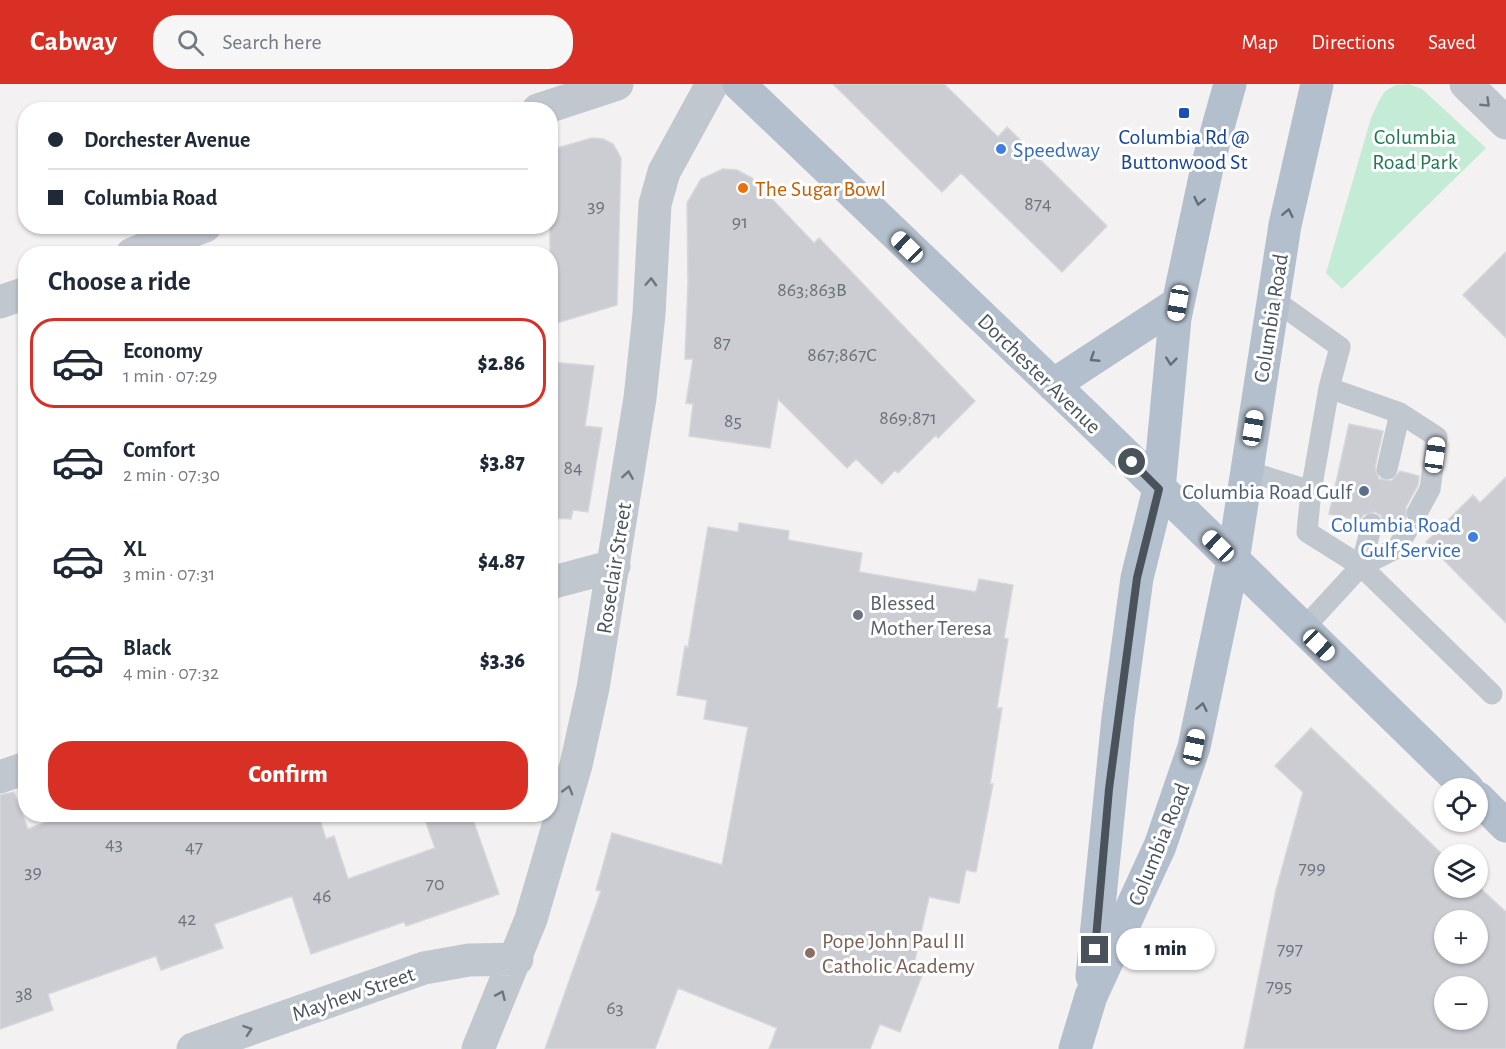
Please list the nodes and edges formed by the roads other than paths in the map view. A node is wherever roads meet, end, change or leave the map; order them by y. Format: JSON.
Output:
{"nodes":[{"id":1,"x":616,"y":84,"type":"edge"},
{"id":2,"x":712,"y":84,"type":"edge"},
{"id":3,"x":739,"y":84,"type":"edge"},
{"id":4,"x":1230,"y":84,"type":"edge"},
{"id":5,"x":1317,"y":84,"type":"edge"},
{"id":6,"x":1466,"y":84,"type":"edge"},
{"id":7,"x":558,"y":103,"type":"edge"},
{"id":8,"x":1506,"y":123,"type":"edge"},
{"id":9,"x":184,"y":234,"type":"edge"},
{"id":10,"x":153,"y":246,"type":"edge"},
{"id":11,"x":18,"y":296,"type":"edge"},
{"id":12,"x":1273,"y":299,"type":"junction"},
{"id":13,"x":0,"y":302,"type":"edge"},
{"id":14,"x":1178,"y":303,"type":"junction"},
{"id":15,"x":1053,"y":385,"type":"junction"},
{"id":16,"x":1329,"y":388,"type":"junction"},
{"id":17,"x":1400,"y":413,"type":"junction"},
{"id":18,"x":1387,"y":469,"type":"dead end"},
{"id":19,"x":1246,"y":471,"type":"junction"},
{"id":20,"x":1159,"y":489,"type":"junction"},
{"id":21,"x":1311,"y":490,"type":"junction"},
{"id":22,"x":1372,"y":524,"type":"dead end"},
{"id":23,"x":1233,"y":561,"type":"junction"},
{"id":24,"x":614,"y":566,"type":"junction"},
{"id":25,"x":1361,"y":567,"type":"junction"},
{"id":26,"x":558,"y":581,"type":"edge"},
{"id":27,"x":1303,"y":629,"type":"junction"},
{"id":28,"x":1492,"y":694,"type":"dead end"},
{"id":29,"x":18,"y":771,"type":"edge"},
{"id":30,"x":0,"y":777,"type":"edge"},
{"id":31,"x":1457,"y":778,"type":"edge"},
{"id":32,"x":1488,"y":808,"type":"edge"},
{"id":33,"x":1506,"y":826,"type":"edge"},
{"id":34,"x":517,"y":959,"type":"junction"},
{"id":35,"x":1091,"y":996,"type":"junction"},
{"id":36,"x":193,"y":1049,"type":"edge"},
{"id":37,"x":478,"y":1049,"type":"edge"},
{"id":38,"x":1075,"y":1049,"type":"edge"}],
"edges":[{"from":1,"to":7,"type":"street"},
{"from":24,"to":2,"type":"street","name":"Roseclair Street","one_way":true},
{"from":3,"to":15,"type":"main road","name":"Dorchester Avenue"},
{"from":4,"to":14,"type":"main road","name":"Columbia Road","one_way":true},
{"from":12,"to":5,"type":"main road","name":"Columbia Road","one_way":true},
{"from":6,"to":8,"type":"street","one_way":true},
{"from":9,"to":10,"type":"street"},
{"from":11,"to":13,"type":"street"},
{"from":12,"to":16,"type":"lane"},
{"from":12,"to":19,"type":"main road","name":"Columbia Road"},
{"from":14,"to":15,"type":"main road","one_way":true},
{"from":14,"to":20,"type":"main road","name":"Columbia Road","one_way":true},
{"from":15,"to":20,"type":"main road","name":"Dorchester Avenue"},
{"from":16,"to":17,"type":"lane"},
{"from":16,"to":21,"type":"lane"},
{"from":17,"to":18,"type":"lane"},
{"from":17,"to":25,"type":"lane"},
{"from":19,"to":21,"type":"lane"},
{"from":19,"to":23,"type":"main road","name":"Columbia Road"},
{"from":20,"to":23,"type":"main road","name":"Dorchester Avenue"},
{"from":20,"to":35,"type":"main road","name":"Columbia Road"},
{"from":21,"to":25,"type":"lane"},
{"from":22,"to":25,"type":"lane"},
{"from":23,"to":27,"type":"main road","name":"Dorchester Avenue"},
{"from":35,"to":23,"type":"main road","name":"Columbia Road","one_way":true},
{"from":24,"to":26,"type":"street"},
{"from":34,"to":24,"type":"street","name":"Roseclair Street","one_way":true},
{"from":25,"to":27,"type":"lane"},
{"from":25,"to":28,"type":"lane"},
{"from":27,"to":31,"type":"main road","name":"Dorchester Avenue"},
{"from":29,"to":30,"type":"street"},
{"from":32,"to":33,"type":"main road"},
{"from":36,"to":34,"type":"street","name":"Mayhew Street","one_way":true},
{"from":37,"to":34,"type":"street","name":"Roseclair Street","one_way":true},
{"from":35,"to":38,"type":"main road","name":"Columbia Road"}]}
